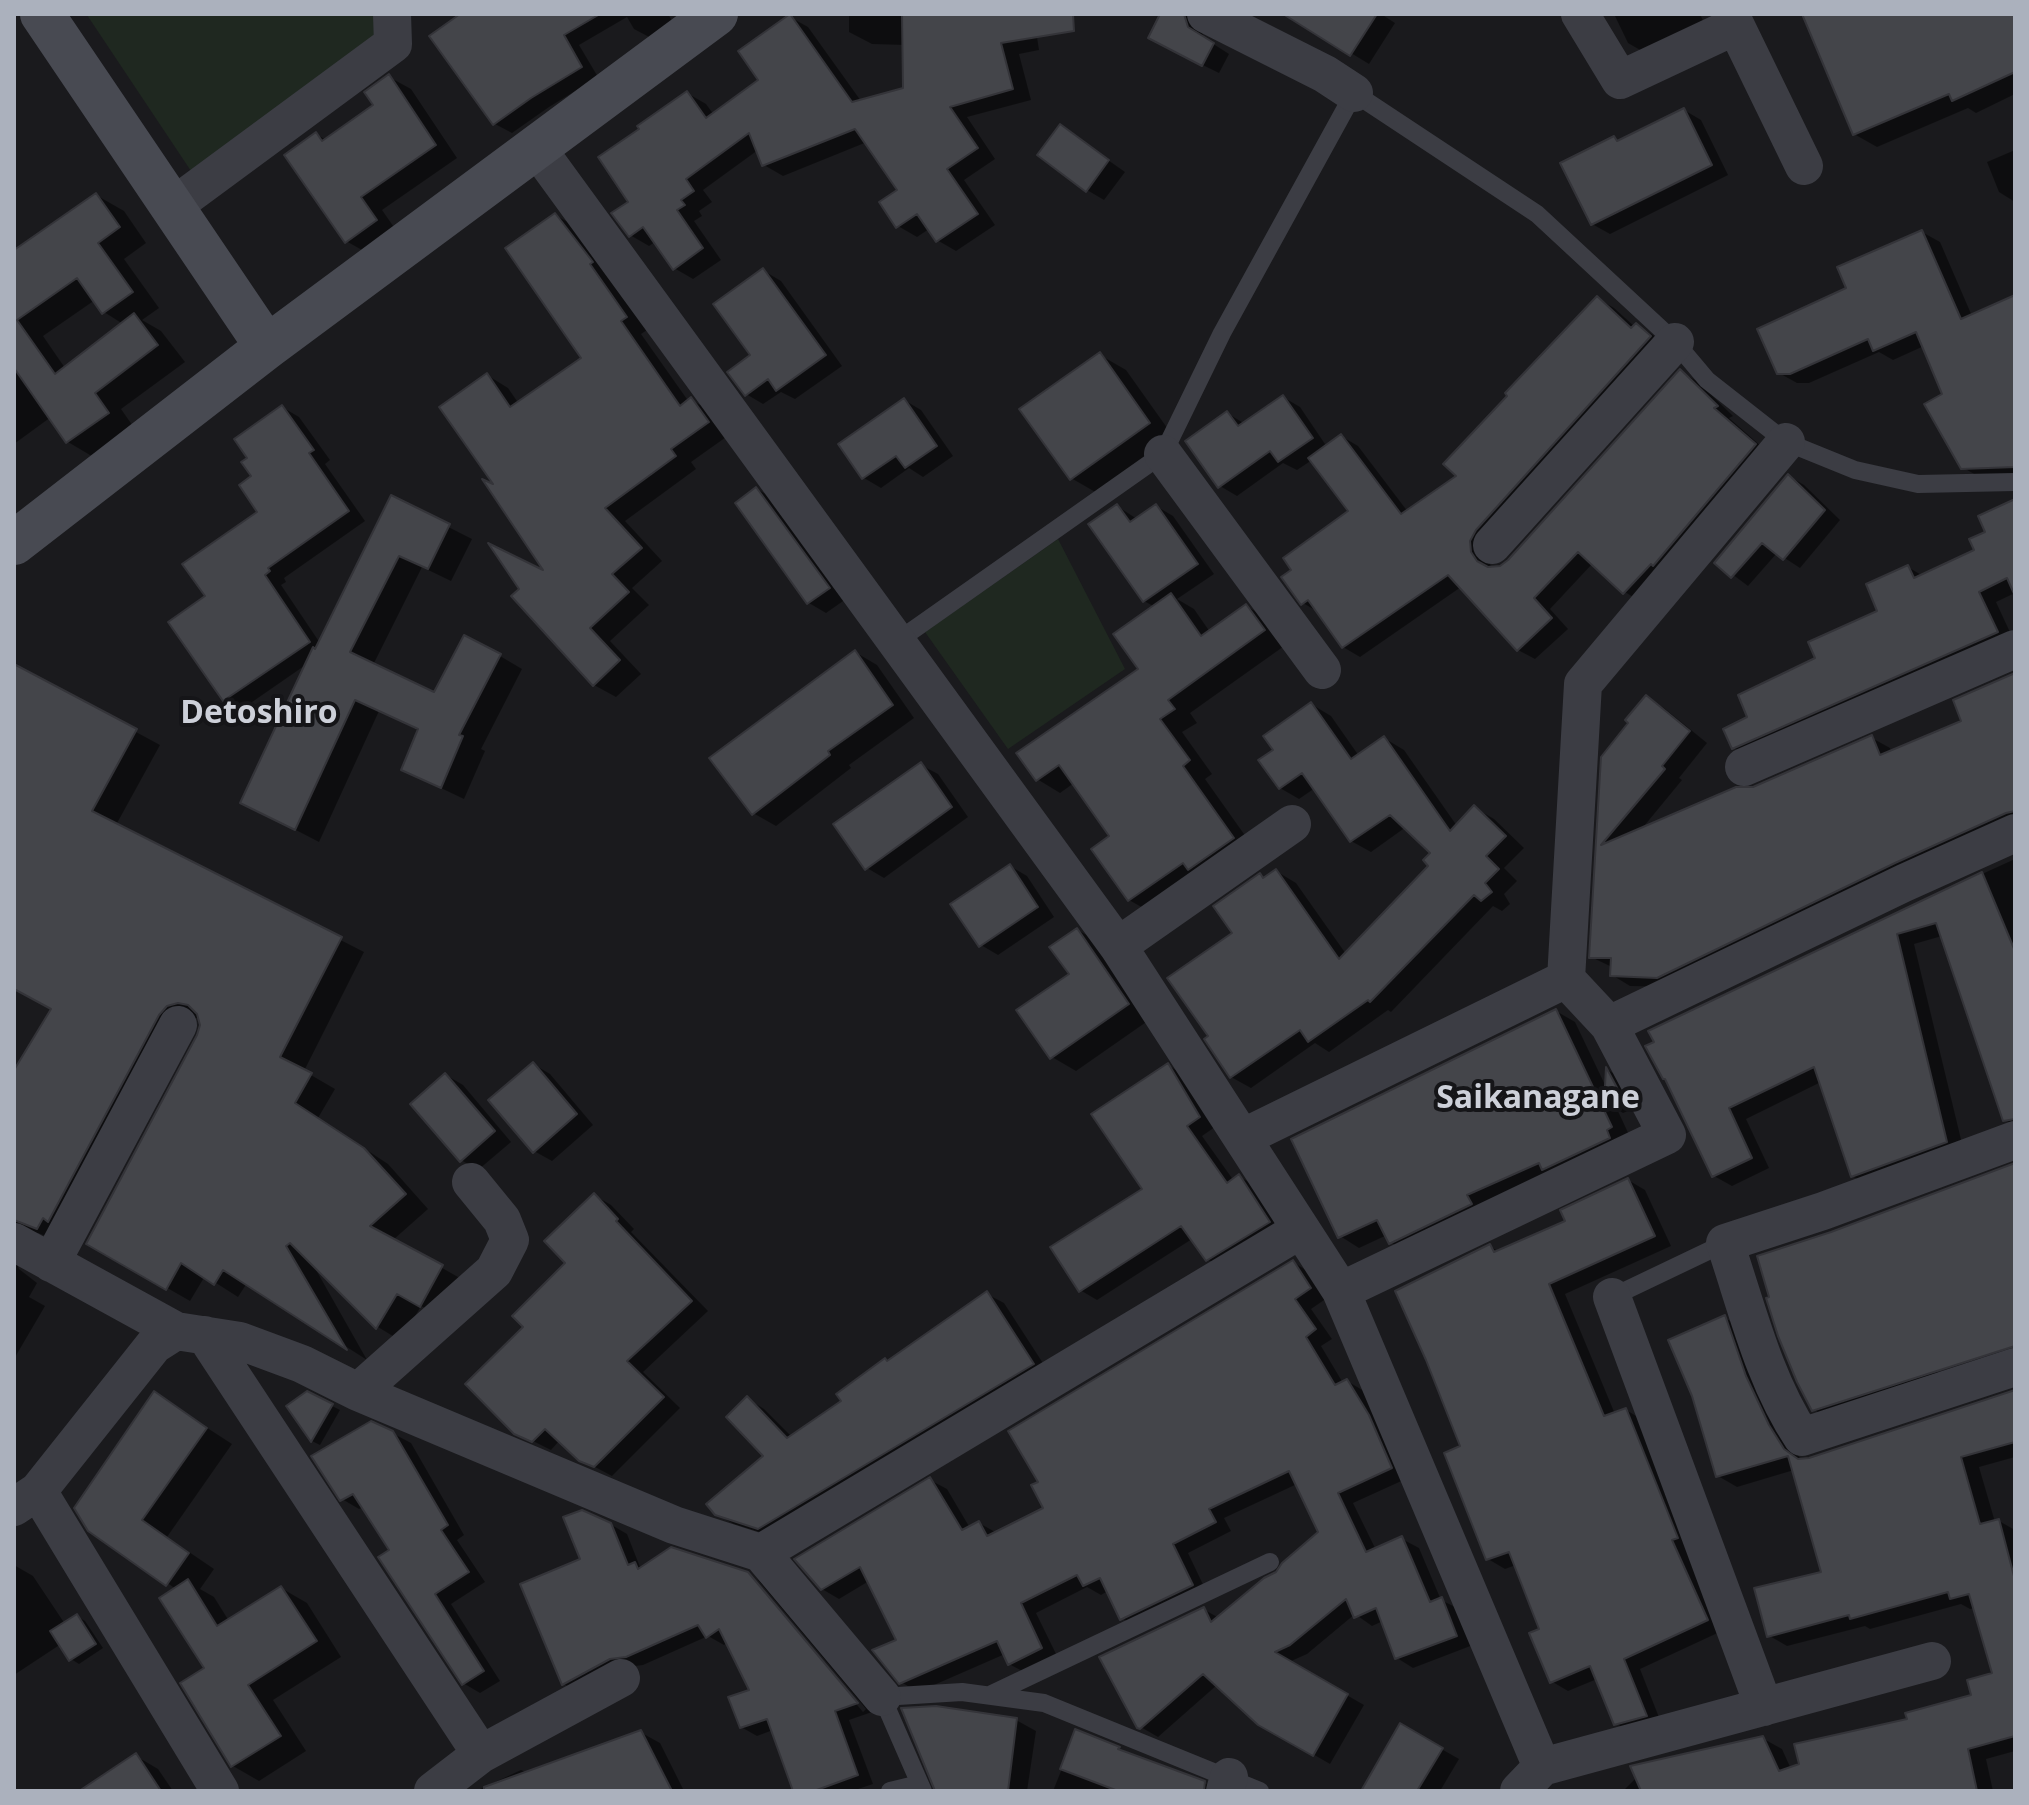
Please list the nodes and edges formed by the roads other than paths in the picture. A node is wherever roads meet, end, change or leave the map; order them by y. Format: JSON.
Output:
{"nodes":[{"id":1,"x":392,"y":14,"type":"edge"},
{"id":2,"x":716,"y":14,"type":"edge"},
{"id":3,"x":1206,"y":14,"type":"edge"},
{"id":4,"x":1580,"y":14,"type":"edge"},
{"id":5,"x":53,"y":18,"type":"edge"},
{"id":6,"x":1732,"y":20,"type":"edge"},
{"id":7,"x":1354,"y":93,"type":"junction"},
{"id":8,"x":536,"y":147,"type":"junction"},
{"id":9,"x":1804,"y":166,"type":"dead end"},
{"id":10,"x":172,"y":207,"type":"junction"},
{"id":11,"x":1675,"y":342,"type":"junction"},
{"id":12,"x":267,"y":347,"type":"junction"},
{"id":13,"x":1786,"y":442,"type":"junction"},
{"id":14,"x":1163,"y":454,"type":"junction"},
{"id":15,"x":2015,"y":482,"type":"edge"},
{"id":16,"x":14,"y":543,"type":"edge"},
{"id":17,"x":1492,"y":545,"type":"dead end"},
{"id":18,"x":896,"y":642,"type":"junction"},
{"id":19,"x":2015,"y":649,"type":"edge"},
{"id":20,"x":1322,"y":670,"type":"dead end"},
{"id":21,"x":1744,"y":767,"type":"dead end"},
{"id":22,"x":1292,"y":824,"type":"dead end"},
{"id":23,"x":2015,"y":833,"type":"edge"},
{"id":24,"x":1118,"y":946,"type":"junction"},
{"id":25,"x":1566,"y":979,"type":"junction"},
{"id":26,"x":178,"y":1025,"type":"dead end"},
{"id":27,"x":1609,"y":1025,"type":"junction"},
{"id":28,"x":1242,"y":1138,"type":"junction"},
{"id":29,"x":2015,"y":1140,"type":"edge"},
{"id":30,"x":471,"y":1182,"type":"dead end"},
{"id":31,"x":1300,"y":1230,"type":"junction"},
{"id":32,"x":14,"y":1242,"type":"edge"},
{"id":33,"x":1725,"y":1243,"type":"junction"},
{"id":34,"x":51,"y":1263,"type":"junction"},
{"id":35,"x":1341,"y":1291,"type":"junction"},
{"id":36,"x":1612,"y":1297,"type":"joint"},
{"id":37,"x":190,"y":1333,"type":"junction"},
{"id":38,"x":2015,"y":1367,"type":"edge"},
{"id":39,"x":358,"y":1392,"type":"junction"},
{"id":40,"x":26,"y":1499,"type":"edge"},
{"id":41,"x":761,"y":1553,"type":"junction"},
{"id":42,"x":1270,"y":1562,"type":"dead end"},
{"id":43,"x":1932,"y":1661,"type":"dead end"},
{"id":44,"x":621,"y":1678,"type":"dead end"},
{"id":45,"x":990,"y":1695,"type":"junction"},
{"id":46,"x":882,"y":1697,"type":"junction"},
{"id":47,"x":1764,"y":1707,"type":"junction"},
{"id":48,"x":481,"y":1754,"type":"junction"},
{"id":49,"x":1530,"y":1779,"type":"edge"},
{"id":50,"x":1238,"y":1786,"type":"edge"},
{"id":51,"x":921,"y":1788,"type":"edge"},
{"id":52,"x":220,"y":1791,"type":"edge"},
{"id":53,"x":433,"y":1791,"type":"edge"},
{"id":54,"x":890,"y":1791,"type":"edge"}],
"edges":[{"from":1,"to":10,"type":"street"},
{"from":2,"to":8,"type":"street"},
{"from":3,"to":7,"type":"street"},
{"from":4,"to":6,"type":"street"},
{"from":5,"to":10,"type":"street"},
{"from":6,"to":9,"type":"street"},
{"from":7,"to":11,"type":"lane"},
{"from":7,"to":14,"type":"lane"},
{"from":8,"to":12,"type":"street"},
{"from":8,"to":18,"type":"street"},
{"from":10,"to":12,"type":"street"},
{"from":11,"to":13,"type":"lane"},
{"from":11,"to":17,"type":"street"},
{"from":12,"to":16,"type":"street"},
{"from":13,"to":15,"type":"lane"},
{"from":13,"to":25,"type":"street"},
{"from":14,"to":18,"type":"lane"},
{"from":14,"to":20,"type":"street"},
{"from":18,"to":24,"type":"street"},
{"from":19,"to":21,"type":"street"},
{"from":22,"to":24,"type":"street"},
{"from":23,"to":27,"type":"street"},
{"from":24,"to":28,"type":"street"},
{"from":25,"to":27,"type":"street"},
{"from":25,"to":28,"type":"street"},
{"from":26,"to":34,"type":"street"},
{"from":27,"to":35,"type":"street"},
{"from":28,"to":31,"type":"street"},
{"from":29,"to":33,"type":"street"},
{"from":30,"to":39,"type":"street"},
{"from":31,"to":35,"type":"street"},
{"from":31,"to":41,"type":"street"},
{"from":32,"to":34,"type":"street"},
{"from":33,"to":36,"type":"lane"},
{"from":33,"to":38,"type":"street"},
{"from":34,"to":37,"type":"street"},
{"from":35,"to":49,"type":"street"},
{"from":36,"to":47,"type":"street"},
{"from":37,"to":39,"type":"street"},
{"from":37,"to":40,"type":"street"},
{"from":37,"to":48,"type":"street"},
{"from":39,"to":41,"type":"street"},
{"from":40,"to":52,"type":"street"},
{"from":41,"to":46,"type":"street"},
{"from":42,"to":45,"type":"lane"},
{"from":43,"to":47,"type":"street"},
{"from":44,"to":48,"type":"street"},
{"from":45,"to":46,"type":"lane"},
{"from":45,"to":50,"type":"lane"},
{"from":46,"to":51,"type":"lane"},
{"from":47,"to":49,"type":"street"},
{"from":48,"to":53,"type":"street"},
{"from":51,"to":54,"type":"lane"}]}
